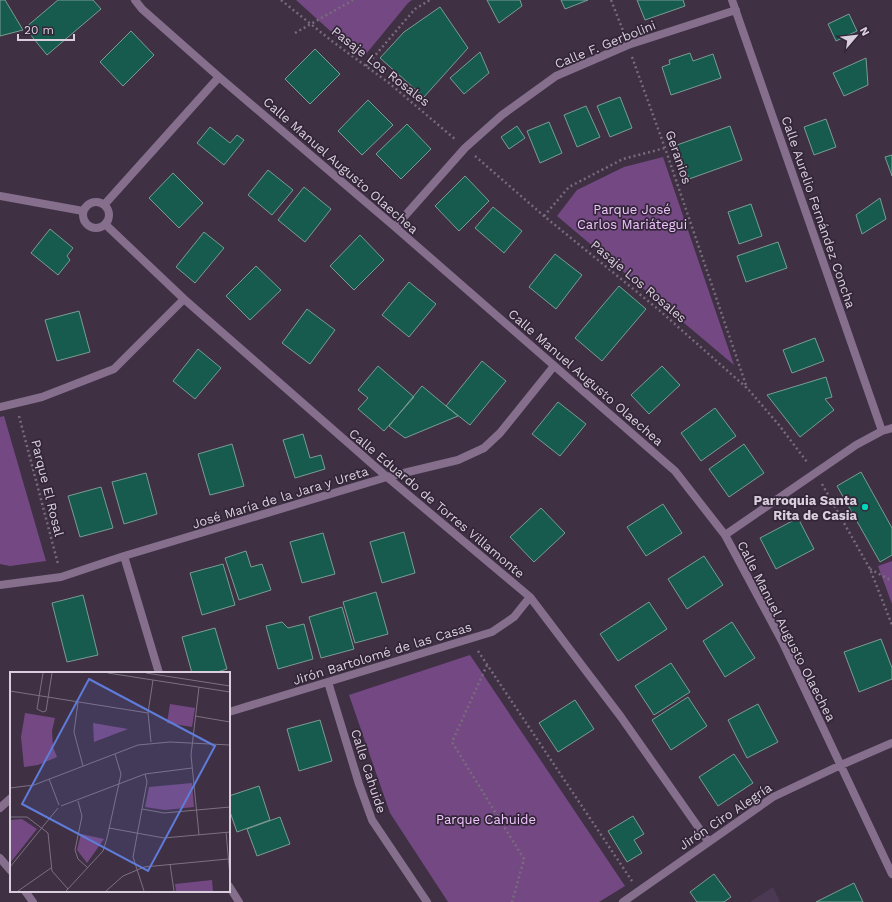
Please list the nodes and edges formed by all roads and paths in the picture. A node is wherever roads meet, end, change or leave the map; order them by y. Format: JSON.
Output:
{"nodes":[{"id":1,"x":135,"y":0,"type":"edge"},
{"id":2,"x":281,"y":0,"type":"edge"},
{"id":3,"x":353,"y":0,"type":"edge"},
{"id":4,"x":430,"y":0,"type":"edge"},
{"id":5,"x":612,"y":0,"type":"edge"},
{"id":6,"x":732,"y":0,"type":"edge"},
{"id":7,"x":736,"y":10,"type":"junction"},
{"id":8,"x":311,"y":24,"type":"junction"},
{"id":9,"x":295,"y":33,"type":"dead end"},
{"id":10,"x":628,"y":45,"type":"junction"},
{"id":11,"x":366,"y":66,"type":"junction"},
{"id":12,"x":219,"y":77,"type":"junction"},
{"id":13,"x":465,"y":148,"type":"junction"},
{"id":14,"x":665,"y":148,"type":"junction"},
{"id":15,"x":0,"y":196,"type":"edge"},
{"id":16,"x":104,"y":205,"type":"junction"},
{"id":17,"x":83,"y":211,"type":"junction"},
{"id":18,"x":544,"y":216,"type":"junction"},
{"id":19,"x":105,"y":224,"type":"junction"},
{"id":20,"x":395,"y":227,"type":"junction"},
{"id":21,"x":184,"y":299,"type":"junction"},
{"id":22,"x":554,"y":366,"type":"junction"},
{"id":23,"x":748,"y":389,"type":"junction"},
{"id":24,"x":16,"y":404,"type":"junction"},
{"id":25,"x":0,"y":407,"type":"edge"},
{"id":26,"x":892,"y":428,"type":"edge"},
{"id":27,"x":882,"y":431,"type":"junction"},
{"id":28,"x":815,"y":473,"type":"junction"},
{"id":29,"x":387,"y":477,"type":"junction"},
{"id":30,"x":725,"y":535,"type":"junction"},
{"id":31,"x":124,"y":556,"type":"junction"},
{"id":32,"x":870,"y":569,"type":"junction"},
{"id":33,"x":61,"y":577,"type":"junction"},
{"id":34,"x":892,"y":581,"type":"edge"},
{"id":35,"x":0,"y":585,"type":"edge"},
{"id":36,"x":530,"y":597,"type":"junction"},
{"id":37,"x":892,"y":625,"type":"edge"},
{"id":38,"x":469,"y":638,"type":"junction"},
{"id":39,"x":487,"y":664,"type":"junction"},
{"id":40,"x":159,"y":672,"type":"edge"},
{"id":41,"x":328,"y":682,"type":"junction"},
{"id":42,"x":230,"y":712,"type":"edge"},
{"id":43,"x":892,"y":744,"type":"edge"},
{"id":44,"x":841,"y":765,"type":"junction"},
{"id":45,"x":10,"y":799,"type":"edge"},
{"id":46,"x":0,"y":808,"type":"edge"},
{"id":47,"x":708,"y":841,"type":"junction"},
{"id":48,"x":0,"y":858,"type":"edge"},
{"id":49,"x":10,"y":870,"type":"edge"},
{"id":50,"x":892,"y":874,"type":"edge"},
{"id":51,"x":230,"y":888,"type":"edge"},
{"id":52,"x":638,"y":891,"type":"junction"},
{"id":53,"x":26,"y":892,"type":"edge"},
{"id":54,"x":33,"y":902,"type":"edge"},
{"id":55,"x":238,"y":902,"type":"edge"},
{"id":56,"x":427,"y":902,"type":"edge"},
{"id":57,"x":512,"y":902,"type":"edge"},
{"id":58,"x":622,"y":902,"type":"edge"}],
"edges":[{"from":1,"to":12,"type":"street","name":"Calle Manuel Augusto Olaechea"},
{"from":2,"to":8,"type":"path","name":"Pasaje Los Rosales"},
{"from":3,"to":8,"type":"path"},
{"from":4,"to":11,"type":"path"},
{"from":5,"to":10,"type":"path","name":"Geranios"},
{"from":6,"to":7,"type":"street","name":"Calle Aurelio Fernández Concha"},
{"from":7,"to":10,"type":"street","name":"Calle F. Gerbolini"},
{"from":7,"to":27,"type":"street","name":"Calle Aurelio Fernández Concha"},
{"from":8,"to":9,"type":"path"},
{"from":8,"to":11,"type":"path","name":"Pasaje Los Rosales"},
{"from":10,"to":13,"type":"street","name":"Calle F. Gerbolini"},
{"from":10,"to":14,"type":"path","name":"Geranios"},
{"from":11,"to":13,"type":"path","name":"Pasaje Los Rosales"},
{"from":12,"to":16,"type":"street"},
{"from":12,"to":20,"type":"street","name":"Calle Manuel Augusto Olaechea"},
{"from":13,"to":18,"type":"path","name":"Pasaje Los Rosales"},
{"from":13,"to":20,"type":"street","name":"Calle F. Gerbolini"},
{"from":14,"to":18,"type":"path"},
{"from":14,"to":23,"type":"path","name":"Geranios"},
{"from":15,"to":17,"type":"street"},
{"from":16,"to":17,"type":"street"},
{"from":16,"to":19,"type":"street"},
{"from":17,"to":19,"type":"street"},
{"from":18,"to":23,"type":"path","name":"Pasaje Los Rosales"},
{"from":19,"to":21,"type":"street","name":"Calle Eduardo de Torres Villamonte"},
{"from":20,"to":22,"type":"street","name":"Calle Manuel Augusto Olaechea"},
{"from":21,"to":24,"type":"street"},
{"from":21,"to":29,"type":"street","name":"Calle Eduardo de Torres Villamonte"},
{"from":22,"to":29,"type":"street","name":"José María de la Jara y Ureta"},
{"from":22,"to":30,"type":"street","name":"Calle Manuel Augusto Olaechea"},
{"from":23,"to":28,"type":"path","name":"Pasaje Los Rosales"},
{"from":24,"to":25,"type":"street"},
{"from":24,"to":33,"type":"path","name":"Parque El Rosal"},
{"from":26,"to":27,"type":"street"},
{"from":27,"to":28,"type":"street"},
{"from":28,"to":30,"type":"street"},
{"from":28,"to":32,"type":"path","name":"Pasaje Los Rosales"},
{"from":29,"to":31,"type":"street","name":"José María de la Jara y Ureta"},
{"from":29,"to":36,"type":"street","name":"Calle Eduardo de Torres Villamonte"},
{"from":30,"to":44,"type":"street","name":"Calle Manuel Augusto Olaechea"},
{"from":31,"to":33,"type":"street","name":"José María de la Jara y Ureta"},
{"from":31,"to":40,"type":"street"},
{"from":32,"to":34,"type":"path"},
{"from":32,"to":37,"type":"path","name":"Pasaje Los Rosales"},
{"from":33,"to":35,"type":"street","name":"José María de la Jara y Ureta"},
{"from":36,"to":38,"type":"street","name":"Jirón Bartolomé de las Casas"},
{"from":36,"to":47,"type":"street","name":"Calle Eduardo de Torres Villamonte"},
{"from":38,"to":39,"type":"path"},
{"from":38,"to":41,"type":"street","name":"Jirón Bartolomé de las Casas"},
{"from":39,"to":52,"type":"path"},
{"from":39,"to":57,"type":"path"},
{"from":41,"to":42,"type":"street","name":"Jirón Bartolomé de las Casas"},
{"from":41,"to":56,"type":"street","name":"Calle Cahuide"},
{"from":43,"to":44,"type":"street","name":"Jirón Ciro Alegría"},
{"from":44,"to":47,"type":"street","name":"Jirón Ciro Alegría"},
{"from":44,"to":50,"type":"street","name":"Calle Manuel Augusto Olaechea"},
{"from":45,"to":46,"type":"street"},
{"from":47,"to":52,"type":"street","name":"Jirón Ciro Alegría"},
{"from":48,"to":49,"type":"street"},
{"from":51,"to":55,"type":"street"},
{"from":52,"to":58,"type":"street","name":"Jirón Ciro Alegría"},
{"from":53,"to":54,"type":"street"}]}
